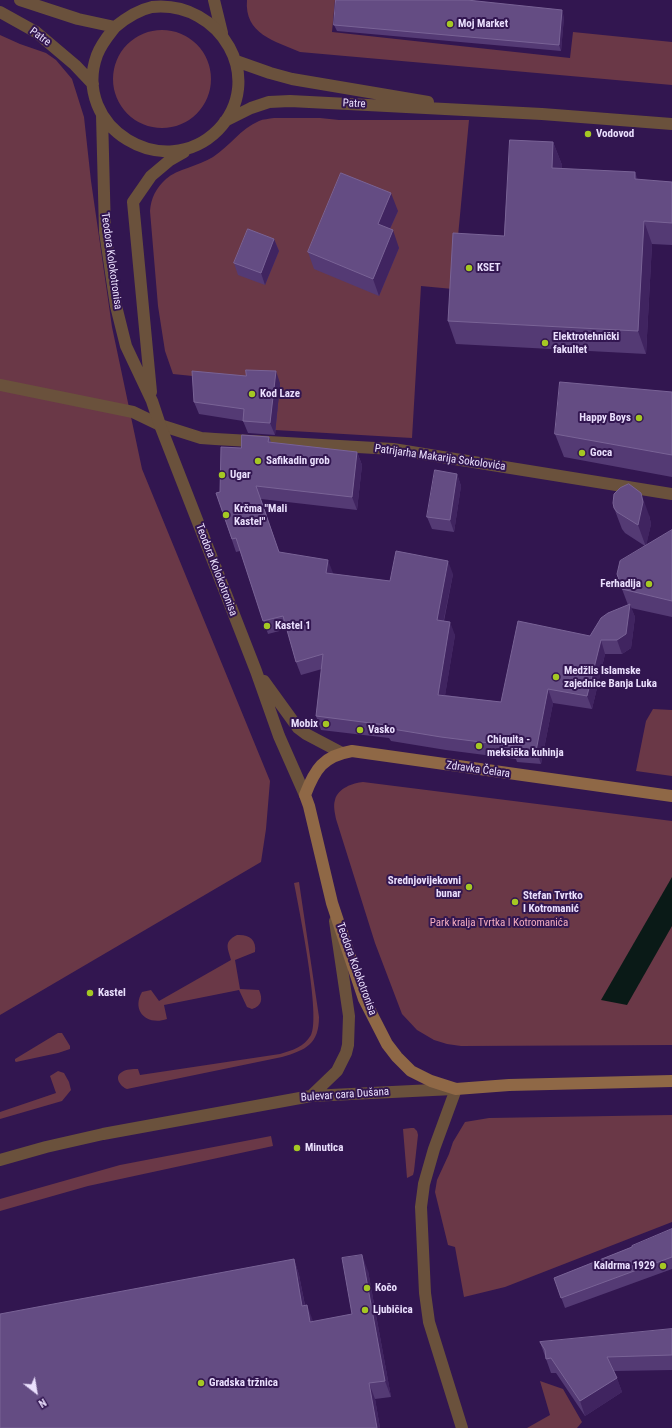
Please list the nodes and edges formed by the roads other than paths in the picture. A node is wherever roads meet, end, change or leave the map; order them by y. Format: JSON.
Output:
{"nodes":[{"id":1,"x":20,"y":0,"type":"edge"},
{"id":2,"x":214,"y":0,"type":"edge"},
{"id":3,"x":142,"y":6,"type":"edge"},
{"id":4,"x":0,"y":12,"type":"edge"},
{"id":5,"x":115,"y":27,"type":"junction"},
{"id":6,"x":222,"y":33,"type":"junction"},
{"id":7,"x":236,"y":61,"type":"junction"},
{"id":8,"x":93,"y":84,"type":"junction"},
{"id":9,"x":487,"y":112,"type":"junction"},
{"id":10,"x":102,"y":115,"type":"junction"},
{"id":11,"x":225,"y":121,"type":"junction"},
{"id":12,"x":672,"y":124,"type":"edge"},
{"id":13,"x":199,"y":144,"type":"junction"},
{"id":14,"x":0,"y":385,"type":"edge"},
{"id":15,"x":152,"y":401,"type":"junction"},
{"id":16,"x":160,"y":425,"type":"junction"},
{"id":17,"x":672,"y":494,"type":"edge"},
{"id":18,"x":256,"y":670,"type":"junction"},
{"id":19,"x":342,"y":753,"type":"junction"},
{"id":20,"x":305,"y":795,"type":"junction"},
{"id":21,"x":672,"y":796,"type":"edge"},
{"id":22,"x":332,"y":903,"type":"junction"},
{"id":23,"x":672,"y":1081,"type":"edge"},
{"id":24,"x":456,"y":1089,"type":"junction"},
{"id":25,"x":311,"y":1096,"type":"junction"},
{"id":26,"x":0,"y":1160,"type":"edge"},
{"id":27,"x":462,"y":1428,"type":"edge"}],
"edges":[{"from":1,"to":5,"type":"street"},
{"from":2,"to":6,"type":"street"},
{"from":3,"to":5,"type":"street","name":"Patre"},
{"from":3,"to":6,"type":"street","name":"Patre"},
{"from":4,"to":8,"type":"street","name":"Patre"},
{"from":5,"to":8,"type":"street","name":"Patre"},
{"from":6,"to":7,"type":"street","name":"Patre"},
{"from":7,"to":9,"type":"street","name":"Patre"},
{"from":7,"to":11,"type":"street","name":"Patre"},
{"from":8,"to":10,"type":"street","name":"Patre"},
{"from":9,"to":11,"type":"street","name":"Patre"},
{"from":9,"to":12,"type":"street","name":"Patre"},
{"from":10,"to":13,"type":"street","name":"Patre"},
{"from":10,"to":15,"type":"street","name":"Teodora Kolokotronisa"},
{"from":11,"to":13,"type":"street","name":"Patre"},
{"from":13,"to":15,"type":"street","name":"Teodora Kolokotronisa"},
{"from":14,"to":16,"type":"street","name":"Patrijarha Makarija Sokolovića"},
{"from":15,"to":16,"type":"street","name":"Teodora Kolokotronisa"},
{"from":16,"to":17,"type":"street","name":"Patrijarha Makarija Sokolovića"},
{"from":16,"to":18,"type":"street","name":"Teodora Kolokotronisa"},
{"from":18,"to":19,"type":"street","name":"Teodora Kolokotronisa"},
{"from":18,"to":20,"type":"street","name":"Teodora Kolokotronisa"},
{"from":19,"to":20,"type":"main road","name":"Zdravka Čelara"},
{"from":19,"to":21,"type":"main road","name":"Zdravka Čelara"},
{"from":20,"to":22,"type":"main road","name":"Teodora Kolokotronisa"},
{"from":22,"to":24,"type":"main road","name":"Teodora Kolokotronisa"},
{"from":22,"to":25,"type":"street","name":"Teodora Kolokotronisa"},
{"from":23,"to":24,"type":"main road","name":"Bulevar cara Dušana"},
{"from":24,"to":25,"type":"street","name":"Bulevar cara Dušana"},
{"from":24,"to":27,"type":"street"},
{"from":25,"to":26,"type":"street","name":"Bulevar cara Dušana"}]}
